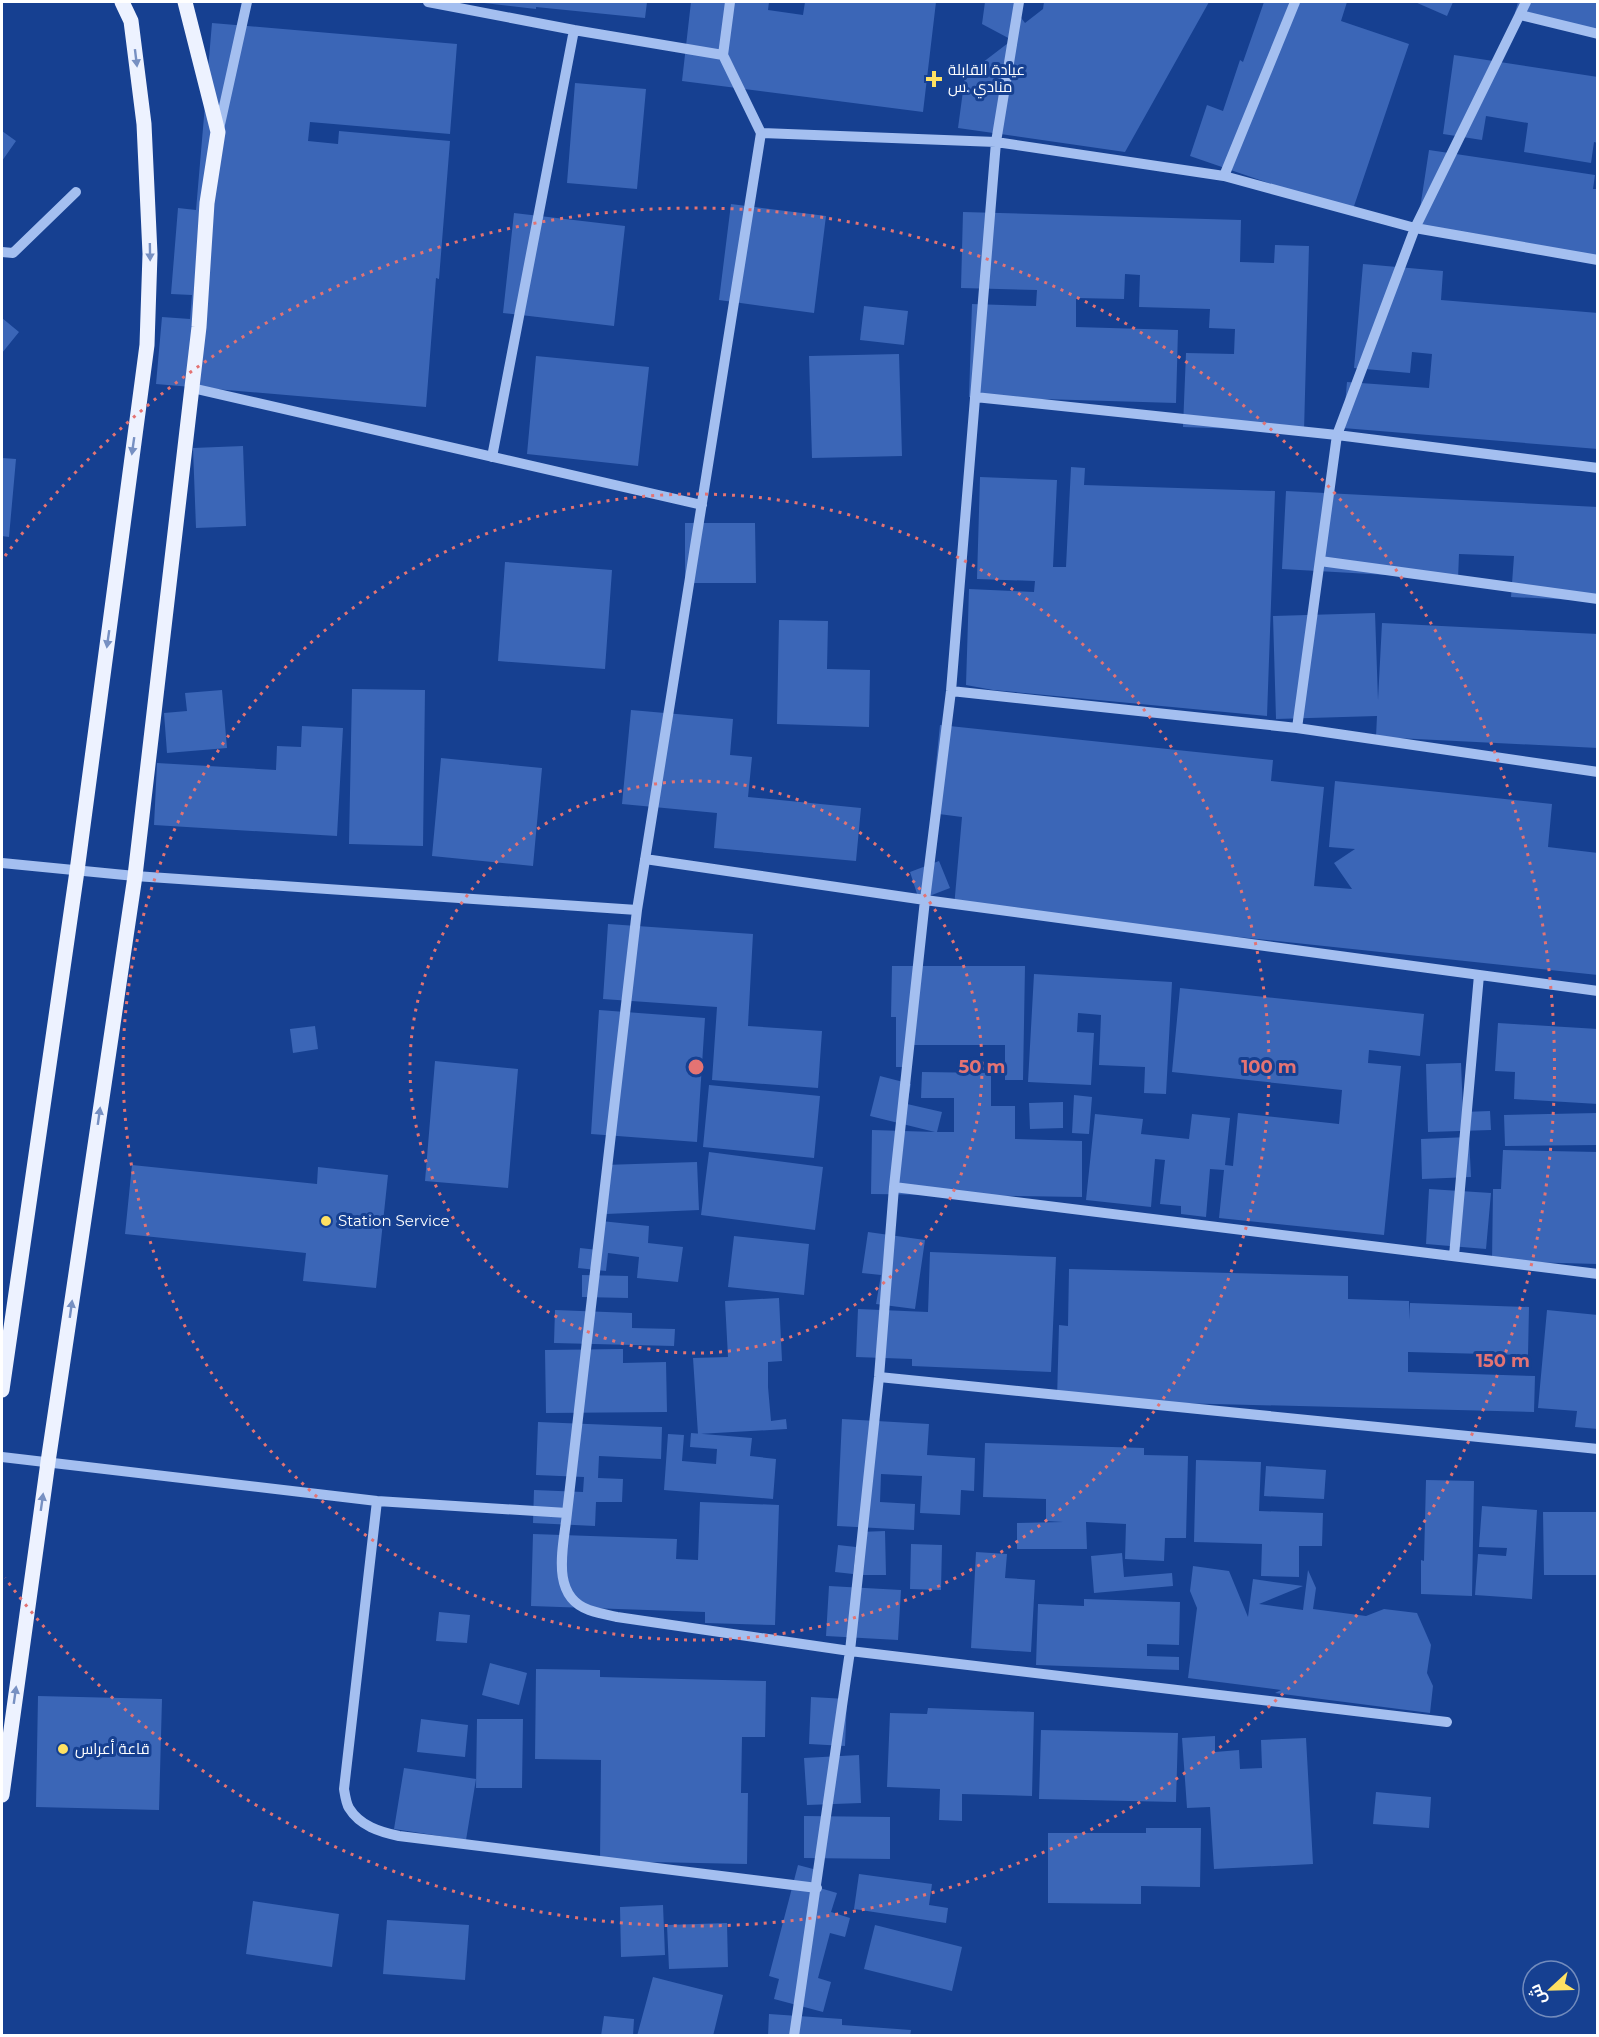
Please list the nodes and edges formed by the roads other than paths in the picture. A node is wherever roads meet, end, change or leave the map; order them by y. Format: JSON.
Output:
{"nodes":[{"id":1,"x":122,"y":2,"type":"edge"},
{"id":2,"x":185,"y":2,"type":"edge"},
{"id":3,"x":247,"y":2,"type":"edge"},
{"id":4,"x":428,"y":2,"type":"edge"},
{"id":5,"x":730,"y":2,"type":"edge"},
{"id":6,"x":1018,"y":2,"type":"edge"},
{"id":7,"x":1294,"y":2,"type":"edge"},
{"id":8,"x":1526,"y":2,"type":"edge"},
{"id":9,"x":1520,"y":15,"type":"junction"},
{"id":10,"x":574,"y":30,"type":"junction"},
{"id":11,"x":1598,"y":34,"type":"edge"},
{"id":12,"x":723,"y":54,"type":"junction"},
{"id":13,"x":218,"y":132,"type":"junction"},
{"id":14,"x":761,"y":133,"type":"junction"},
{"id":15,"x":996,"y":142,"type":"junction"},
{"id":16,"x":1224,"y":176,"type":"junction"},
{"id":17,"x":76,"y":192,"type":"dead end"},
{"id":18,"x":1415,"y":228,"type":"junction"},
{"id":19,"x":2,"y":252,"type":"edge"},
{"id":20,"x":1598,"y":260,"type":"edge"},
{"id":21,"x":192,"y":388,"type":"junction"},
{"id":22,"x":975,"y":397,"type":"junction"},
{"id":23,"x":1337,"y":435,"type":"junction"},
{"id":24,"x":492,"y":457,"type":"junction"},
{"id":25,"x":1598,"y":468,"type":"edge"},
{"id":26,"x":702,"y":505,"type":"junction"},
{"id":27,"x":1320,"y":561,"type":"junction"},
{"id":28,"x":1598,"y":599,"type":"edge"},
{"id":29,"x":951,"y":691,"type":"junction"},
{"id":30,"x":1297,"y":728,"type":"junction"},
{"id":31,"x":1598,"y":772,"type":"edge"},
{"id":32,"x":645,"y":859,"type":"junction"},
{"id":33,"x":2,"y":863,"type":"edge"},
{"id":34,"x":77,"y":871,"type":"junction"},
{"id":35,"x":135,"y":876,"type":"junction"},
{"id":36,"x":925,"y":900,"type":"junction"},
{"id":37,"x":638,"y":910,"type":"junction"},
{"id":38,"x":1479,"y":975,"type":"junction"},
{"id":39,"x":1598,"y":991,"type":"edge"},
{"id":40,"x":894,"y":1187,"type":"junction"},
{"id":41,"x":1455,"y":1256,"type":"junction"},
{"id":42,"x":1598,"y":1274,"type":"edge"},
{"id":43,"x":879,"y":1377,"type":"junction"},
{"id":44,"x":2,"y":1380,"type":"edge"},
{"id":45,"x":1598,"y":1449,"type":"edge"},
{"id":46,"x":2,"y":1457,"type":"edge"},
{"id":47,"x":48,"y":1462,"type":"junction"},
{"id":48,"x":377,"y":1501,"type":"junction"},
{"id":49,"x":567,"y":1513,"type":"junction"},
{"id":50,"x":850,"y":1651,"type":"junction"},
{"id":51,"x":1447,"y":1722,"type":"dead end"},
{"id":52,"x":2,"y":1795,"type":"edge"},
{"id":53,"x":817,"y":1888,"type":"junction"},
{"id":54,"x":794,"y":2036,"type":"edge"}],
"edges":[{"from":1,"to":34,"type":"main road","one_way":true},
{"from":2,"to":13,"type":"main road"},
{"from":3,"to":13,"type":"street"},
{"from":4,"to":10,"type":"street"},
{"from":5,"to":12,"type":"street"},
{"from":6,"to":15,"type":"street"},
{"from":7,"to":16,"type":"street"},
{"from":8,"to":9,"type":"street"},
{"from":9,"to":11,"type":"street"},
{"from":9,"to":18,"type":"street"},
{"from":10,"to":12,"type":"street"},
{"from":10,"to":24,"type":"street"},
{"from":12,"to":14,"type":"street"},
{"from":13,"to":21,"type":"main road"},
{"from":14,"to":15,"type":"street"},
{"from":14,"to":26,"type":"street"},
{"from":15,"to":16,"type":"street"},
{"from":15,"to":22,"type":"street"},
{"from":16,"to":18,"type":"street"},
{"from":17,"to":19,"type":"street"},
{"from":18,"to":20,"type":"street"},
{"from":18,"to":23,"type":"street"},
{"from":21,"to":24,"type":"street"},
{"from":21,"to":35,"type":"main road"},
{"from":22,"to":23,"type":"street"},
{"from":22,"to":29,"type":"street"},
{"from":23,"to":25,"type":"street"},
{"from":23,"to":27,"type":"street"},
{"from":24,"to":26,"type":"street"},
{"from":26,"to":32,"type":"street"},
{"from":27,"to":28,"type":"street"},
{"from":27,"to":30,"type":"street"},
{"from":29,"to":30,"type":"street"},
{"from":29,"to":36,"type":"street"},
{"from":30,"to":31,"type":"street"},
{"from":32,"to":36,"type":"street"},
{"from":32,"to":37,"type":"street"},
{"from":33,"to":34,"type":"street"},
{"from":34,"to":35,"type":"street"},
{"from":34,"to":44,"type":"main road"},
{"from":35,"to":37,"type":"street"},
{"from":47,"to":35,"type":"main road","one_way":true},
{"from":36,"to":38,"type":"street"},
{"from":36,"to":40,"type":"street"},
{"from":37,"to":49,"type":"street"},
{"from":38,"to":39,"type":"street"},
{"from":38,"to":41,"type":"street"},
{"from":40,"to":41,"type":"street"},
{"from":40,"to":43,"type":"street"},
{"from":41,"to":42,"type":"street"},
{"from":43,"to":45,"type":"street"},
{"from":43,"to":50,"type":"street"},
{"from":46,"to":47,"type":"street"},
{"from":47,"to":48,"type":"street"},
{"from":52,"to":47,"type":"main road","one_way":true},
{"from":48,"to":49,"type":"street"},
{"from":48,"to":53,"type":"street"},
{"from":49,"to":50,"type":"street"},
{"from":50,"to":51,"type":"street"},
{"from":50,"to":53,"type":"street"},
{"from":53,"to":54,"type":"street"}]}
